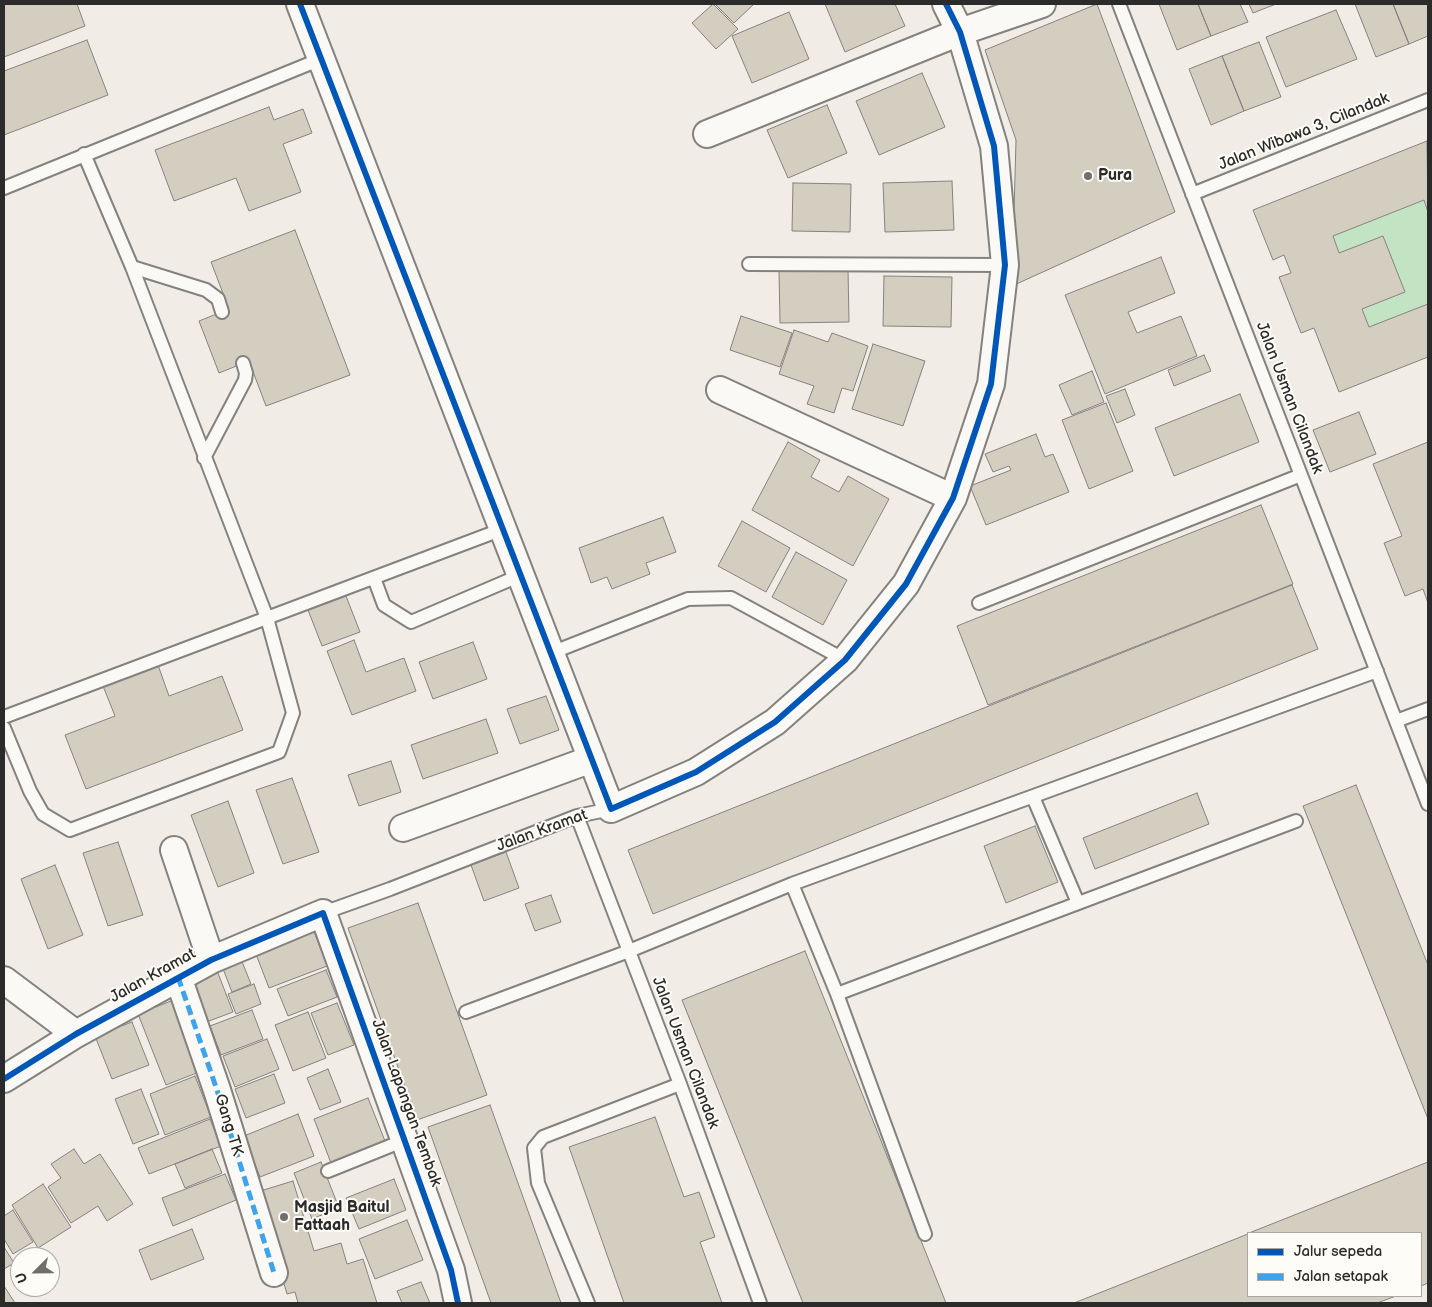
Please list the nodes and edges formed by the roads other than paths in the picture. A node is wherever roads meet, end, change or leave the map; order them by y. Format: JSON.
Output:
{"nodes":[{"id":1,"x":300,"y":4,"type":"edge"},
{"id":2,"x":946,"y":4,"type":"edge"},
{"id":3,"x":1042,"y":4,"type":"edge"},
{"id":4,"x":1119,"y":4,"type":"edge"},
{"id":5,"x":960,"y":32,"type":"junction"},
{"id":6,"x":322,"y":59,"type":"junction"},
{"id":7,"x":1428,"y":100,"type":"edge"},
{"id":8,"x":707,"y":134,"type":"dead end"},
{"id":9,"x":84,"y":154,"type":"junction"},
{"id":10,"x":4,"y":188,"type":"edge"},
{"id":11,"x":1192,"y":194,"type":"junction"},
{"id":12,"x":749,"y":264,"type":"dead end"},
{"id":13,"x":1005,"y":265,"type":"junction"},
{"id":14,"x":132,"y":267,"type":"junction"},
{"id":15,"x":222,"y":312,"type":"dead end"},
{"id":16,"x":243,"y":364,"type":"dead end"},
{"id":17,"x":720,"y":390,"type":"dead end"},
{"id":18,"x":204,"y":458,"type":"junction"},
{"id":19,"x":1301,"y":475,"type":"junction"},
{"id":20,"x":953,"y":498,"type":"junction"},
{"id":21,"x":503,"y":529,"type":"junction"},
{"id":22,"x":521,"y":575,"type":"junction"},
{"id":23,"x":374,"y":578,"type":"junction"},
{"id":24,"x":979,"y":603,"type":"dead end"},
{"id":25,"x":267,"y":618,"type":"junction"},
{"id":26,"x":551,"y":653,"type":"junction"},
{"id":27,"x":844,"y":660,"type":"junction"},
{"id":28,"x":1376,"y":670,"type":"junction"},
{"id":29,"x":1428,"y":709,"type":"edge"},
{"id":30,"x":4,"y":717,"type":"edge"},
{"id":31,"x":1396,"y":721,"type":"junction"},
{"id":32,"x":4,"y":728,"type":"edge"},
{"id":33,"x":592,"y":759,"type":"junction"},
{"id":34,"x":1033,"y":797,"type":"junction"},
{"id":35,"x":1428,"y":804,"type":"edge"},
{"id":36,"x":611,"y":809,"type":"junction"},
{"id":37,"x":577,"y":816,"type":"junction"},
{"id":38,"x":1296,"y":821,"type":"dead end"},
{"id":39,"x":403,"y":828,"type":"dead end"},
{"id":40,"x":174,"y":850,"type":"dead end"},
{"id":41,"x":792,"y":884,"type":"junction"},
{"id":42,"x":1078,"y":903,"type":"junction"},
{"id":43,"x":323,"y":913,"type":"junction"},
{"id":44,"x":628,"y":951,"type":"junction"},
{"id":45,"x":211,"y":960,"type":"junction"},
{"id":46,"x":178,"y":977,"type":"junction"},
{"id":47,"x":4,"y":980,"type":"edge"},
{"id":48,"x":836,"y":994,"type":"junction"},
{"id":49,"x":466,"y":1012,"type":"dead end"},
{"id":50,"x":76,"y":1034,"type":"junction"},
{"id":51,"x":4,"y":1079,"type":"edge"},
{"id":52,"x":680,"y":1084,"type":"junction"},
{"id":53,"x":404,"y":1140,"type":"junction"},
{"id":54,"x":328,"y":1171,"type":"dead end"},
{"id":55,"x":925,"y":1234,"type":"dead end"},
{"id":56,"x":274,"y":1273,"type":"dead end"},
{"id":57,"x":458,"y":1303,"type":"edge"},
{"id":58,"x":588,"y":1303,"type":"edge"},
{"id":59,"x":760,"y":1303,"type":"edge"}],
"edges":[{"from":1,"to":6,"type":"street"},
{"from":2,"to":5,"type":"street"},
{"from":3,"to":5,"type":"street"},
{"from":4,"to":11,"type":"lane","name":"Jalan Usman Cilandak"},
{"from":5,"to":8,"type":"street"},
{"from":5,"to":13,"type":"street"},
{"from":6,"to":9,"type":"lane"},
{"from":6,"to":21,"type":"street"},
{"from":7,"to":11,"type":"lane","name":"Jalan Wibawa 3, Cilandak"},
{"from":9,"to":10,"type":"lane"},
{"from":9,"to":14,"type":"lane"},
{"from":11,"to":19,"type":"lane","name":"Jalan Usman Cilandak"},
{"from":12,"to":13,"type":"lane"},
{"from":13,"to":20,"type":"street"},
{"from":14,"to":15,"type":"lane"},
{"from":14,"to":18,"type":"lane"},
{"from":16,"to":18,"type":"lane"},
{"from":17,"to":20,"type":"street"},
{"from":18,"to":25,"type":"lane"},
{"from":19,"to":24,"type":"lane"},
{"from":19,"to":28,"type":"lane","name":"Jalan Usman Cilandak"},
{"from":20,"to":27,"type":"street"},
{"from":21,"to":22,"type":"street"},
{"from":21,"to":23,"type":"lane"},
{"from":22,"to":23,"type":"lane"},
{"from":22,"to":26,"type":"street"},
{"from":23,"to":25,"type":"lane"},
{"from":25,"to":30,"type":"lane"},
{"from":25,"to":32,"type":"lane"},
{"from":26,"to":27,"type":"lane"},
{"from":26,"to":33,"type":"street"},
{"from":27,"to":36,"type":"street"},
{"from":28,"to":31,"type":"lane","name":"Jalan Usman Cilandak"},
{"from":28,"to":34,"type":"lane"},
{"from":29,"to":31,"type":"lane"},
{"from":31,"to":35,"type":"lane","name":"Jalan Usman Cilandak"},
{"from":33,"to":36,"type":"street"},
{"from":33,"to":39,"type":"street"},
{"from":34,"to":41,"type":"lane"},
{"from":34,"to":42,"type":"lane"},
{"from":36,"to":37,"type":"lane","name":"Jalan Kramat"},
{"from":37,"to":43,"type":"lane","name":"Jalan Kramat"},
{"from":37,"to":44,"type":"lane","name":"Jalan Usman Cilandak"},
{"from":38,"to":42,"type":"lane"},
{"from":40,"to":45,"type":"street"},
{"from":41,"to":44,"type":"lane"},
{"from":41,"to":48,"type":"lane"},
{"from":42,"to":48,"type":"lane"},
{"from":43,"to":45,"type":"street","name":"Jalan Kramat"},
{"from":43,"to":53,"type":"street","name":"Jalan Lapangan Tembak"},
{"from":44,"to":49,"type":"lane"},
{"from":44,"to":52,"type":"lane","name":"Jalan Usman Cilandak"},
{"from":45,"to":46,"type":"street","name":"Jalan Kramat"},
{"from":46,"to":50,"type":"street","name":"Jalan Kramat"},
{"from":46,"to":56,"type":"street","name":"Gang TK"},
{"from":47,"to":50,"type":"street"},
{"from":48,"to":55,"type":"lane"},
{"from":50,"to":51,"type":"street","name":"Jalan Kramat"},
{"from":52,"to":58,"type":"lane"},
{"from":52,"to":59,"type":"lane","name":"Jalan Usman Cilandak"},
{"from":53,"to":54,"type":"lane"},
{"from":53,"to":57,"type":"street","name":"Jalan Lapangan Tembak"}]}
